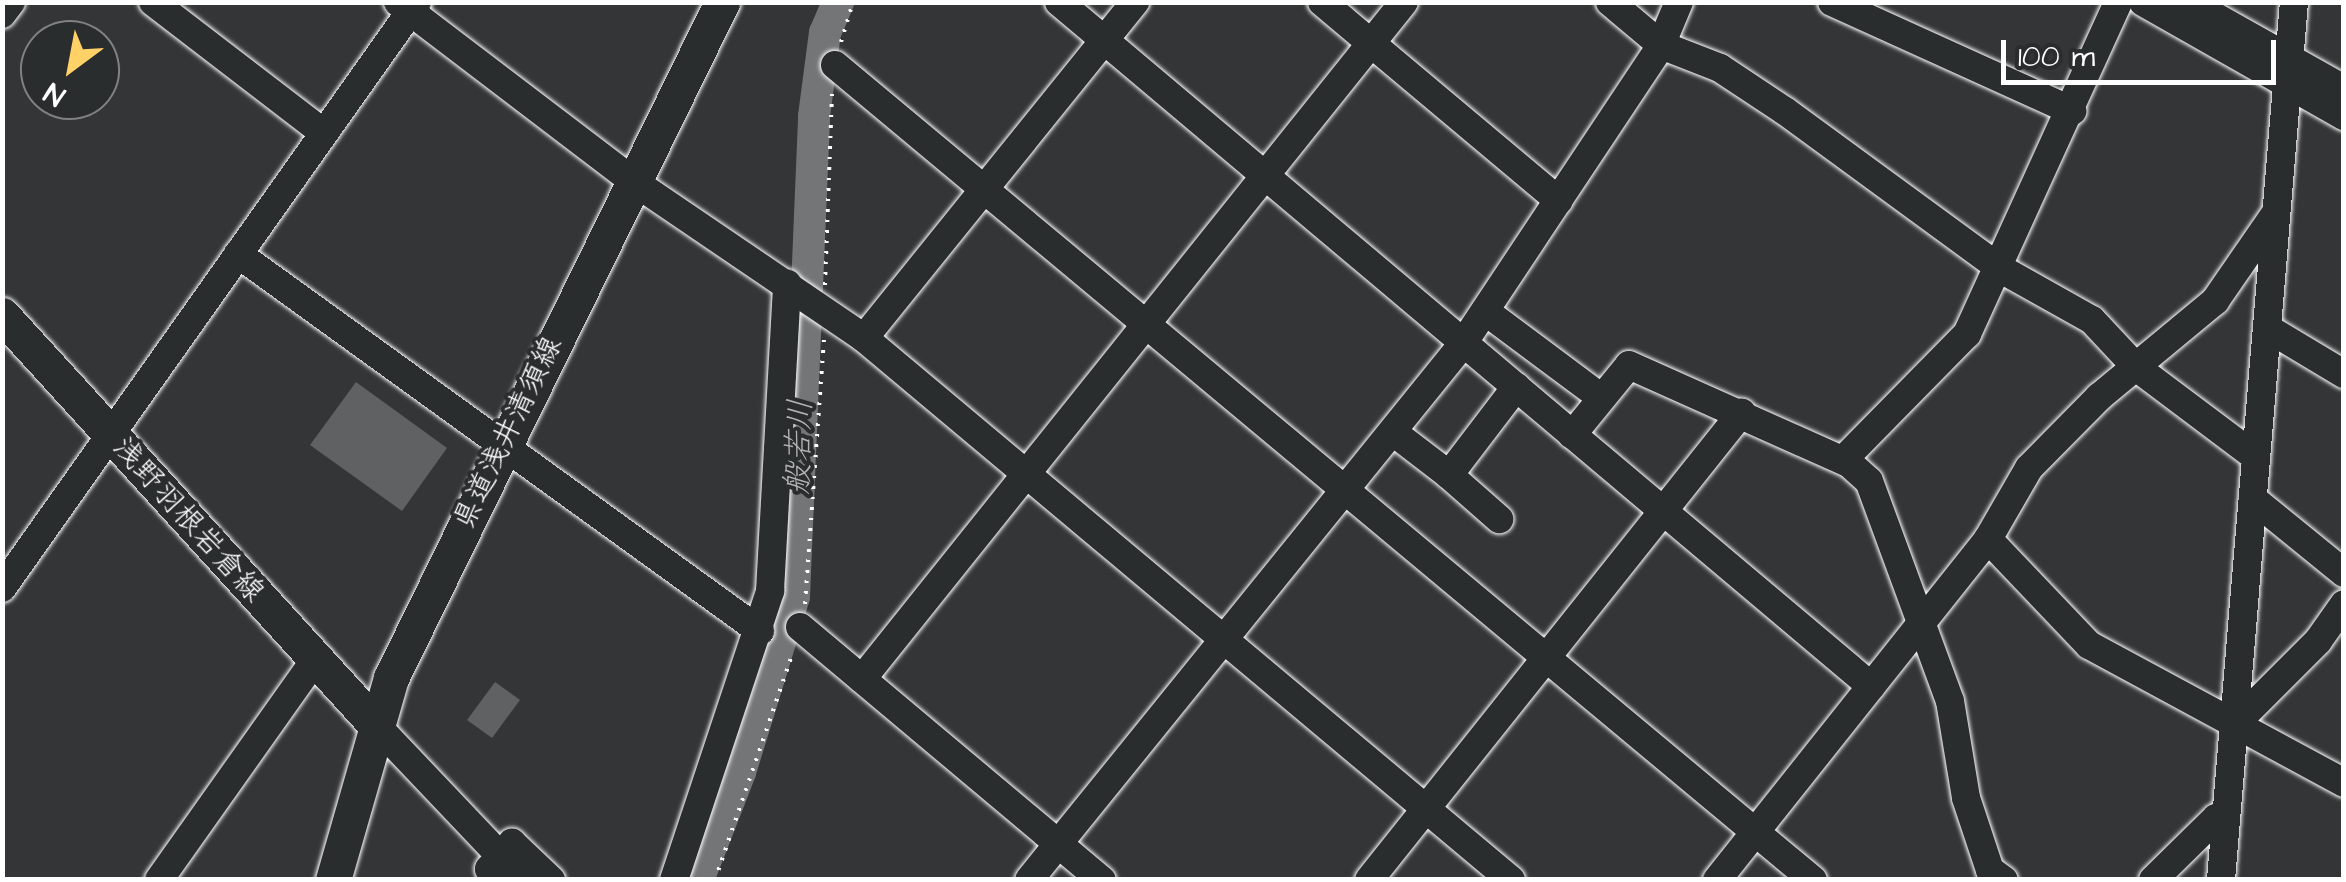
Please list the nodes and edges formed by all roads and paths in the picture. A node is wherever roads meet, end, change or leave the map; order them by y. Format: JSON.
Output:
{"nodes":[{"id":1,"x":11,"y":2,"type":"edge"},
{"id":2,"x":722,"y":2,"type":"edge"},
{"id":3,"x":853,"y":2,"type":"edge"},
{"id":4,"x":1059,"y":2,"type":"edge"},
{"id":5,"x":1136,"y":2,"type":"edge"},
{"id":6,"x":1322,"y":2,"type":"edge"},
{"id":7,"x":1404,"y":2,"type":"edge"},
{"id":8,"x":1610,"y":2,"type":"edge"},
{"id":9,"x":1679,"y":2,"type":"edge"},
{"id":10,"x":1832,"y":2,"type":"edge"},
{"id":11,"x":2118,"y":2,"type":"edge"},
{"id":12,"x":2143,"y":2,"type":"edge"},
{"id":13,"x":2189,"y":2,"type":"edge"},
{"id":14,"x":2294,"y":2,"type":"edge"},
{"id":15,"x":408,"y":6,"type":"edge"},
{"id":16,"x":168,"y":7,"type":"edge"},
{"id":17,"x":2,"y":14,"type":"edge"},
{"id":18,"x":1104,"y":40,"type":"junction"},
{"id":19,"x":1372,"y":43,"type":"junction"},
{"id":20,"x":1661,"y":44,"type":"junction"},
{"id":21,"x":835,"y":65,"type":"junction"},
{"id":22,"x":2291,"y":72,"type":"junction"},
{"id":23,"x":2344,"y":89,"type":"edge"},
{"id":24,"x":2072,"y":111,"type":"junction"},
{"id":25,"x":2344,"y":116,"type":"edge"},
{"id":26,"x":324,"y":132,"type":"junction"},
{"id":27,"x":1265,"y":176,"type":"junction"},
{"id":28,"x":634,"y":181,"type":"junction"},
{"id":29,"x":985,"y":187,"type":"junction"},
{"id":30,"x":1559,"y":201,"type":"junction"},
{"id":31,"x":2276,"y":213,"type":"junction"},
{"id":32,"x":238,"y":254,"type":"junction"},
{"id":33,"x":2001,"y":269,"type":"junction"},
{"id":34,"x":787,"y":283,"type":"junction"},
{"id":35,"x":825,"y":310,"type":"junction"},
{"id":36,"x":1485,"y":311,"type":"junction"},
{"id":37,"x":2,"y":315,"type":"edge"},
{"id":38,"x":1148,"y":322,"type":"junction"},
{"id":39,"x":2266,"y":328,"type":"junction"},
{"id":40,"x":864,"y":338,"type":"junction"},
{"id":41,"x":1462,"y":345,"type":"junction"},
{"id":42,"x":2136,"y":367,"type":"junction"},
{"id":43,"x":2344,"y":374,"type":"edge"},
{"id":44,"x":1516,"y":387,"type":"junction"},
{"id":45,"x":1599,"y":396,"type":"junction"},
{"id":46,"x":1742,"y":412,"type":"junction"},
{"id":47,"x":1393,"y":432,"type":"junction"},
{"id":48,"x":110,"y":434,"type":"junction"},
{"id":49,"x":1572,"y":436,"type":"junction"},
{"id":50,"x":500,"y":447,"type":"junction"},
{"id":51,"x":2256,"y":457,"type":"junction"},
{"id":52,"x":1843,"y":460,"type":"junction"},
{"id":53,"x":1026,"y":473,"type":"junction"},
{"id":54,"x":1449,"y":475,"type":"junction"},
{"id":55,"x":1348,"y":486,"type":"junction"},
{"id":56,"x":2253,"y":499,"type":"junction"},
{"id":57,"x":1665,"y":513,"type":"junction"},
{"id":58,"x":1499,"y":519,"type":"dead end"},
{"id":59,"x":1988,"y":538,"type":"junction"},
{"id":60,"x":2344,"y":573,"type":"edge"},
{"id":61,"x":2,"y":588,"type":"edge"},
{"id":62,"x":2344,"y":604,"type":"edge"},
{"id":63,"x":1922,"y":621,"type":"junction"},
{"id":64,"x":800,"y":627,"type":"junction"},
{"id":65,"x":760,"y":631,"type":"junction"},
{"id":66,"x":1226,"y":640,"type":"junction"},
{"id":67,"x":1546,"y":655,"type":"junction"},
{"id":68,"x":315,"y":660,"type":"junction"},
{"id":69,"x":862,"y":679,"type":"junction"},
{"id":70,"x":1871,"y":686,"type":"junction"},
{"id":71,"x":2236,"y":723,"type":"junction"},
{"id":72,"x":375,"y":724,"type":"junction"},
{"id":73,"x":2344,"y":784,"type":"edge"},
{"id":74,"x":1426,"y":809,"type":"junction"},
{"id":75,"x":2225,"y":816,"type":"junction"},
{"id":76,"x":1756,"y":831,"type":"junction"},
{"id":77,"x":1058,"y":844,"type":"junction"},
{"id":78,"x":498,"y":868,"type":"edge"},
{"id":79,"x":160,"y":880,"type":"edge"},
{"id":80,"x":332,"y":880,"type":"edge"},
{"id":81,"x":522,"y":880,"type":"edge"},
{"id":82,"x":552,"y":880,"type":"edge"},
{"id":83,"x":674,"y":880,"type":"edge"},
{"id":84,"x":715,"y":880,"type":"edge"},
{"id":85,"x":1030,"y":880,"type":"edge"},
{"id":86,"x":1102,"y":880,"type":"edge"},
{"id":87,"x":1369,"y":880,"type":"edge"},
{"id":88,"x":1511,"y":880,"type":"edge"},
{"id":89,"x":1717,"y":880,"type":"edge"},
{"id":90,"x":1813,"y":880,"type":"edge"},
{"id":91,"x":2004,"y":880,"type":"edge"},
{"id":92,"x":2154,"y":880,"type":"edge"},
{"id":93,"x":2222,"y":880,"type":"edge"}],
"edges":[{"from":1,"to":17,"type":"street"},
{"from":2,"to":28,"type":"main road","name":"県道浅井清須線"},
{"from":3,"to":21,"type":"path"},
{"from":4,"to":18,"type":"street"},
{"from":5,"to":18,"type":"street"},
{"from":6,"to":19,"type":"street"},
{"from":7,"to":19,"type":"street"},
{"from":8,"to":20,"type":"street"},
{"from":9,"to":20,"type":"street"},
{"from":10,"to":24,"type":"street"},
{"from":11,"to":24,"type":"street"},
{"from":12,"to":22,"type":"street"},
{"from":13,"to":22,"type":"street"},
{"from":14,"to":22,"type":"street"},
{"from":15,"to":26,"type":"street"},
{"from":15,"to":28,"type":"street"},
{"from":16,"to":26,"type":"street"},
{"from":18,"to":27,"type":"street"},
{"from":18,"to":29,"type":"street"},
{"from":19,"to":27,"type":"street"},
{"from":19,"to":30,"type":"street"},
{"from":20,"to":30,"type":"street"},
{"from":20,"to":33,"type":"street"},
{"from":21,"to":29,"type":"street"},
{"from":21,"to":35,"type":"path"},
{"from":22,"to":23,"type":"street"},
{"from":22,"to":25,"type":"street"},
{"from":22,"to":31,"type":"street"},
{"from":24,"to":33,"type":"street"},
{"from":26,"to":32,"type":"street"},
{"from":27,"to":38,"type":"street"},
{"from":27,"to":41,"type":"street"},
{"from":28,"to":34,"type":"street"},
{"from":28,"to":50,"type":"main road","name":"県道浅井清須線"},
{"from":29,"to":38,"type":"street"},
{"from":29,"to":40,"type":"street"},
{"from":30,"to":36,"type":"street"},
{"from":31,"to":39,"type":"street"},
{"from":31,"to":42,"type":"street"},
{"from":32,"to":48,"type":"street"},
{"from":32,"to":50,"type":"street"},
{"from":33,"to":42,"type":"street"},
{"from":33,"to":52,"type":"street"},
{"from":34,"to":35,"type":"street"},
{"from":34,"to":65,"type":"street"},
{"from":35,"to":40,"type":"street"},
{"from":35,"to":64,"type":"path"},
{"from":36,"to":41,"type":"street"},
{"from":36,"to":45,"type":"street"},
{"from":37,"to":48,"type":"main road","name":"浅野羽根岩倉線"},
{"from":38,"to":53,"type":"street"},
{"from":38,"to":55,"type":"street"},
{"from":39,"to":43,"type":"street"},
{"from":39,"to":51,"type":"street"},
{"from":40,"to":53,"type":"street"},
{"from":41,"to":44,"type":"street"},
{"from":41,"to":47,"type":"street"},
{"from":42,"to":51,"type":"street"},
{"from":42,"to":59,"type":"street"},
{"from":44,"to":49,"type":"street"},
{"from":44,"to":54,"type":"street"},
{"from":45,"to":46,"type":"street"},
{"from":45,"to":49,"type":"street"},
{"from":46,"to":52,"type":"street"},
{"from":46,"to":57,"type":"street"},
{"from":47,"to":54,"type":"street"},
{"from":47,"to":55,"type":"street"},
{"from":48,"to":61,"type":"street"},
{"from":48,"to":68,"type":"main road","name":"浅野羽根岩倉線"},
{"from":49,"to":57,"type":"street"},
{"from":50,"to":65,"type":"street"},
{"from":50,"to":72,"type":"main road","name":"県道浅井清須線"},
{"from":51,"to":56,"type":"street"},
{"from":52,"to":63,"type":"street"},
{"from":53,"to":66,"type":"street"},
{"from":53,"to":69,"type":"street"},
{"from":54,"to":58,"type":"street"},
{"from":55,"to":66,"type":"street"},
{"from":55,"to":67,"type":"street"},
{"from":56,"to":60,"type":"street"},
{"from":56,"to":71,"type":"street"},
{"from":57,"to":67,"type":"street"},
{"from":57,"to":70,"type":"street"},
{"from":59,"to":63,"type":"street"},
{"from":59,"to":71,"type":"street"},
{"from":62,"to":71,"type":"street"},
{"from":63,"to":70,"type":"street"},
{"from":63,"to":91,"type":"street"},
{"from":64,"to":69,"type":"street"},
{"from":64,"to":84,"type":"path"},
{"from":65,"to":83,"type":"street"},
{"from":66,"to":74,"type":"street"},
{"from":66,"to":77,"type":"street"},
{"from":67,"to":74,"type":"street"},
{"from":67,"to":76,"type":"street"},
{"from":68,"to":72,"type":"main road","name":"浅野羽根岩倉線"},
{"from":68,"to":79,"type":"street"},
{"from":69,"to":77,"type":"street"},
{"from":70,"to":76,"type":"street"},
{"from":71,"to":73,"type":"street"},
{"from":71,"to":75,"type":"street"},
{"from":72,"to":78,"type":"street"},
{"from":72,"to":80,"type":"main road","name":"県道浅井清須線"},
{"from":74,"to":87,"type":"street"},
{"from":74,"to":88,"type":"street"},
{"from":75,"to":92,"type":"street"},
{"from":75,"to":93,"type":"street"},
{"from":76,"to":89,"type":"street"},
{"from":76,"to":90,"type":"street"},
{"from":77,"to":85,"type":"street"},
{"from":77,"to":86,"type":"street"},
{"from":78,"to":81,"type":"street"},
{"from":78,"to":82,"type":"street"}]}
